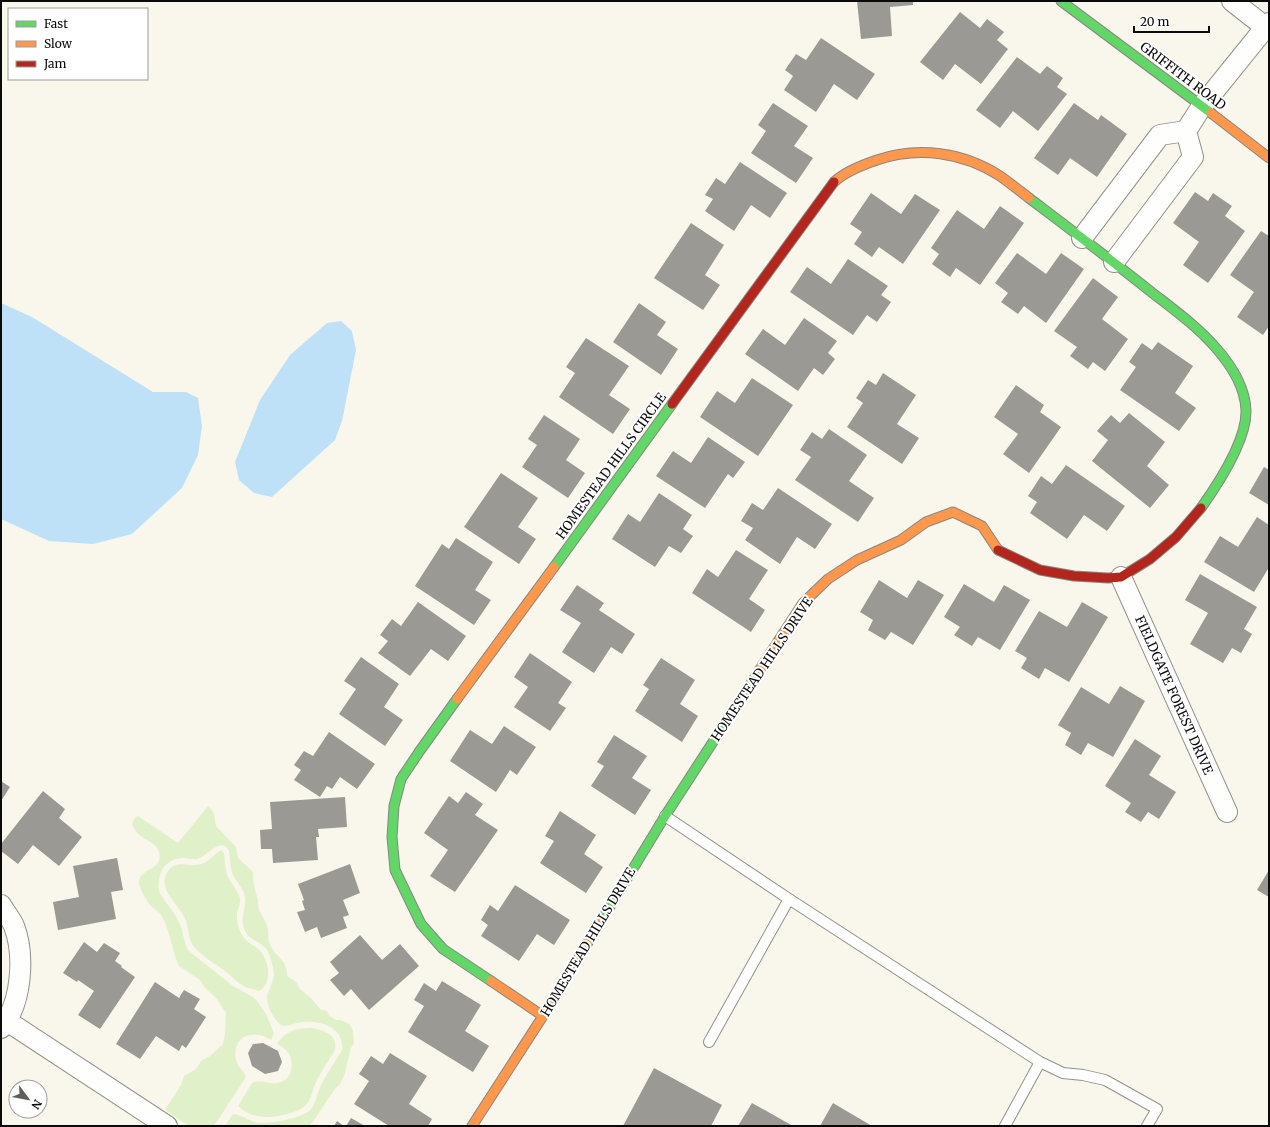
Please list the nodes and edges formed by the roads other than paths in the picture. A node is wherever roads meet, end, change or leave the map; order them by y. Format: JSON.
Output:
{"nodes":[{"id":1,"x":1061,"y":1,"type":"edge"},
{"id":2,"x":1232,"y":1,"type":"edge"},
{"id":3,"x":1268,"y":27,"type":"edge"},
{"id":4,"x":1202,"y":106,"type":"junction"},
{"id":5,"x":1186,"y":131,"type":"junction"},
{"id":6,"x":1269,"y":158,"type":"edge"},
{"id":7,"x":1082,"y":238,"type":"junction"},
{"id":8,"x":1114,"y":262,"type":"junction"},
{"id":9,"x":1121,"y":577,"type":"junction"},
{"id":10,"x":1227,"y":812,"type":"dead end"},
{"id":11,"x":665,"y":816,"type":"junction"},
{"id":12,"x":789,"y":899,"type":"junction"},
{"id":13,"x":1,"y":905,"type":"edge"},
{"id":14,"x":543,"y":1016,"type":"junction"},
{"id":15,"x":4,"y":1024,"type":"edge"},
{"id":16,"x":709,"y":1042,"type":"dead end"},
{"id":17,"x":1040,"y":1062,"type":"junction"},
{"id":18,"x":166,"y":1126,"type":"edge"},
{"id":19,"x":472,"y":1126,"type":"edge"},
{"id":20,"x":1005,"y":1126,"type":"edge"},
{"id":21,"x":1147,"y":1126,"type":"edge"}],
"edges":[{"from":1,"to":4,"type":"street","name":"GRIFFITH ROAD"},
{"from":2,"to":3,"type":"street"},
{"from":3,"to":4,"type":"street"},
{"from":4,"to":5,"type":"street"},
{"from":4,"to":6,"type":"street","name":"GRIFFITH ROAD"},
{"from":5,"to":7,"type":"street"},
{"from":5,"to":8,"type":"street"},
{"from":7,"to":8,"type":"street","name":"HOMESTEAD HILLS CIRCLE"},
{"from":7,"to":14,"type":"street","name":"HOMESTEAD HILLS CIRCLE"},
{"from":8,"to":9,"type":"street"},
{"from":9,"to":10,"type":"street","name":"FIELDGATE FOREST DRIVE"},
{"from":9,"to":11,"type":"street","name":"HOMESTEAD HILLS DRIVE"},
{"from":11,"to":12,"type":"lane"},
{"from":11,"to":14,"type":"street","name":"HOMESTEAD HILLS DRIVE"},
{"from":12,"to":16,"type":"lane"},
{"from":12,"to":17,"type":"lane"},
{"from":13,"to":15,"type":"street"},
{"from":14,"to":19,"type":"street","name":"HOMESTEAD HILLS DRIVE"},
{"from":15,"to":18,"type":"street"},
{"from":17,"to":20,"type":"lane"},
{"from":17,"to":21,"type":"lane"}]}
